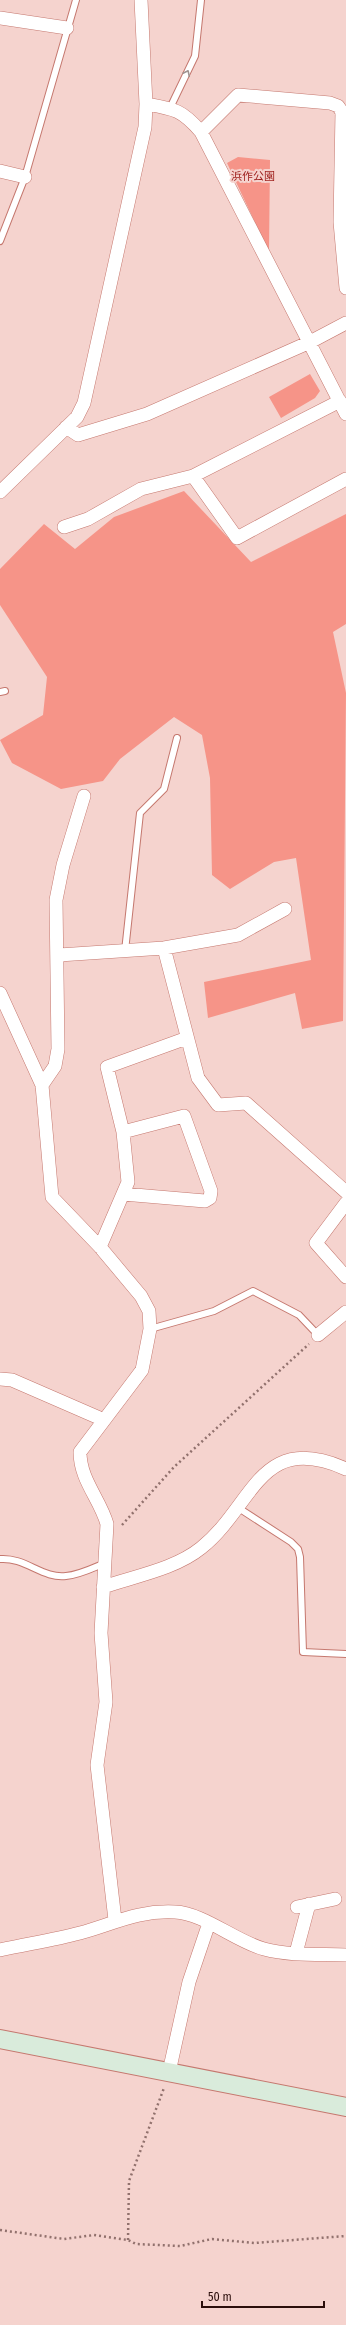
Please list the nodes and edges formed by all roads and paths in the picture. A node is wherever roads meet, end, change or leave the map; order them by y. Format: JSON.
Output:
{"nodes":[{"id":1,"x":76,"y":0,"type":"edge"},
{"id":2,"x":142,"y":0,"type":"edge"},
{"id":3,"x":201,"y":0,"type":"edge"},
{"id":4,"x":0,"y":18,"type":"edge"},
{"id":5,"x":67,"y":28,"type":"junction"},
{"id":6,"x":146,"y":104,"type":"junction"},
{"id":7,"x":170,"y":108,"type":"junction"},
{"id":8,"x":202,"y":132,"type":"junction"},
{"id":9,"x":0,"y":171,"type":"edge"},
{"id":10,"x":25,"y":177,"type":"junction"},
{"id":11,"x":0,"y":241,"type":"edge"},
{"id":12,"x":346,"y":288,"type":"edge"},
{"id":13,"x":346,"y":323,"type":"edge"},
{"id":14,"x":310,"y":342,"type":"junction"},
{"id":15,"x":340,"y":401,"type":"junction"},
{"id":16,"x":346,"y":414,"type":"edge"},
{"id":17,"x":66,"y":427,"type":"junction"},
{"id":18,"x":193,"y":476,"type":"junction"},
{"id":19,"x":346,"y":479,"type":"edge"},
{"id":20,"x":0,"y":492,"type":"edge"},
{"id":21,"x":64,"y":527,"type":"dead end"},
{"id":22,"x":177,"y":738,"type":"dead end"},
{"id":23,"x":84,"y":796,"type":"dead end"},
{"id":24,"x":285,"y":908,"type":"dead end"},
{"id":25,"x":164,"y":948,"type":"junction"},
{"id":26,"x":125,"y":951,"type":"junction"},
{"id":27,"x":59,"y":955,"type":"junction"},
{"id":28,"x":0,"y":993,"type":"edge"},
{"id":29,"x":4,"y":1010,"type":"edge"},
{"id":30,"x":187,"y":1038,"type":"junction"},
{"id":31,"x":42,"y":1085,"type":"junction"},
{"id":32,"x":122,"y":1132,"type":"junction"},
{"id":33,"x":346,"y":1192,"type":"edge"},
{"id":34,"x":123,"y":1194,"type":"junction"},
{"id":35,"x":346,"y":1203,"type":"edge"},
{"id":36,"x":100,"y":1247,"type":"junction"},
{"id":37,"x":346,"y":1277,"type":"edge"},
{"id":38,"x":346,"y":1312,"type":"edge"},
{"id":39,"x":341,"y":1325,"type":"edge"},
{"id":40,"x":150,"y":1329,"type":"junction"},
{"id":41,"x":318,"y":1335,"type":"junction"},
{"id":42,"x":0,"y":1379,"type":"edge"},
{"id":43,"x":104,"y":1420,"type":"junction"},
{"id":44,"x":346,"y":1469,"type":"edge"},
{"id":45,"x":237,"y":1507,"type":"junction"},
{"id":46,"x":107,"y":1542,"type":"junction"},
{"id":47,"x":0,"y":1559,"type":"edge"},
{"id":48,"x":105,"y":1563,"type":"junction"},
{"id":49,"x":103,"y":1587,"type":"junction"},
{"id":50,"x":346,"y":1654,"type":"edge"},
{"id":51,"x":335,"y":1899,"type":"dead end"},
{"id":52,"x":116,"y":1920,"type":"junction"},
{"id":53,"x":209,"y":1923,"type":"junction"},
{"id":54,"x":0,"y":1950,"type":"edge"},
{"id":55,"x":296,"y":1953,"type":"junction"},
{"id":56,"x":346,"y":1955,"type":"edge"},
{"id":57,"x":0,"y":2039,"type":"edge"},
{"id":58,"x":169,"y":2072,"type":"junction"},
{"id":59,"x":346,"y":2107,"type":"edge"},
{"id":60,"x":0,"y":2230,"type":"edge"},
{"id":61,"x":346,"y":2236,"type":"edge"},
{"id":62,"x":128,"y":2240,"type":"junction"}],
"edges":[{"from":1,"to":5,"type":"lane"},
{"from":2,"to":6,"type":"street"},
{"from":7,"to":3,"type":"lane","one_way":true},
{"from":4,"to":5,"type":"street"},
{"from":5,"to":10,"type":"lane"},
{"from":6,"to":7,"type":"street"},
{"from":6,"to":17,"type":"street"},
{"from":7,"to":8,"type":"street"},
{"from":8,"to":12,"type":"street"},
{"from":8,"to":14,"type":"street"},
{"from":9,"to":10,"type":"street"},
{"from":10,"to":11,"type":"lane"},
{"from":13,"to":14,"type":"street"},
{"from":14,"to":15,"type":"street"},
{"from":14,"to":17,"type":"street"},
{"from":15,"to":16,"type":"street"},
{"from":15,"to":18,"type":"street"},
{"from":17,"to":20,"type":"street"},
{"from":18,"to":19,"type":"street"},
{"from":18,"to":21,"type":"street"},
{"from":22,"to":26,"type":"lane"},
{"from":23,"to":27,"type":"street"},
{"from":24,"to":25,"type":"street"},
{"from":25,"to":26,"type":"street"},
{"from":25,"to":30,"type":"street"},
{"from":26,"to":27,"type":"street"},
{"from":27,"to":31,"type":"street"},
{"from":28,"to":29,"type":"street"},
{"from":29,"to":31,"type":"street"},
{"from":30,"to":32,"type":"street"},
{"from":30,"to":33,"type":"street"},
{"from":31,"to":36,"type":"street"},
{"from":32,"to":34,"type":"street"},
{"from":32,"to":34,"type":"street"},
{"from":34,"to":36,"type":"street"},
{"from":35,"to":37,"type":"street"},
{"from":36,"to":40,"type":"street"},
{"from":38,"to":39,"type":"street"},
{"from":39,"to":41,"type":"street"},
{"from":40,"to":41,"type":"lane"},
{"from":40,"to":43,"type":"street"},
{"from":41,"to":46,"type":"path"},
{"from":42,"to":43,"type":"street"},
{"from":43,"to":46,"type":"street"},
{"from":44,"to":45,"type":"street"},
{"from":45,"to":49,"type":"street"},
{"from":45,"to":50,"type":"lane"},
{"from":46,"to":48,"type":"street"},
{"from":47,"to":48,"type":"lane"},
{"from":48,"to":49,"type":"street"},
{"from":49,"to":52,"type":"street"},
{"from":51,"to":55,"type":"street"},
{"from":52,"to":53,"type":"street"},
{"from":52,"to":54,"type":"street"},
{"from":53,"to":55,"type":"street"},
{"from":53,"to":58,"type":"street"},
{"from":55,"to":56,"type":"street"},
{"from":57,"to":58,"type":"street"},
{"from":58,"to":59,"type":"street"},
{"from":58,"to":62,"type":"path"},
{"from":60,"to":62,"type":"path"},
{"from":61,"to":62,"type":"path"}]}
